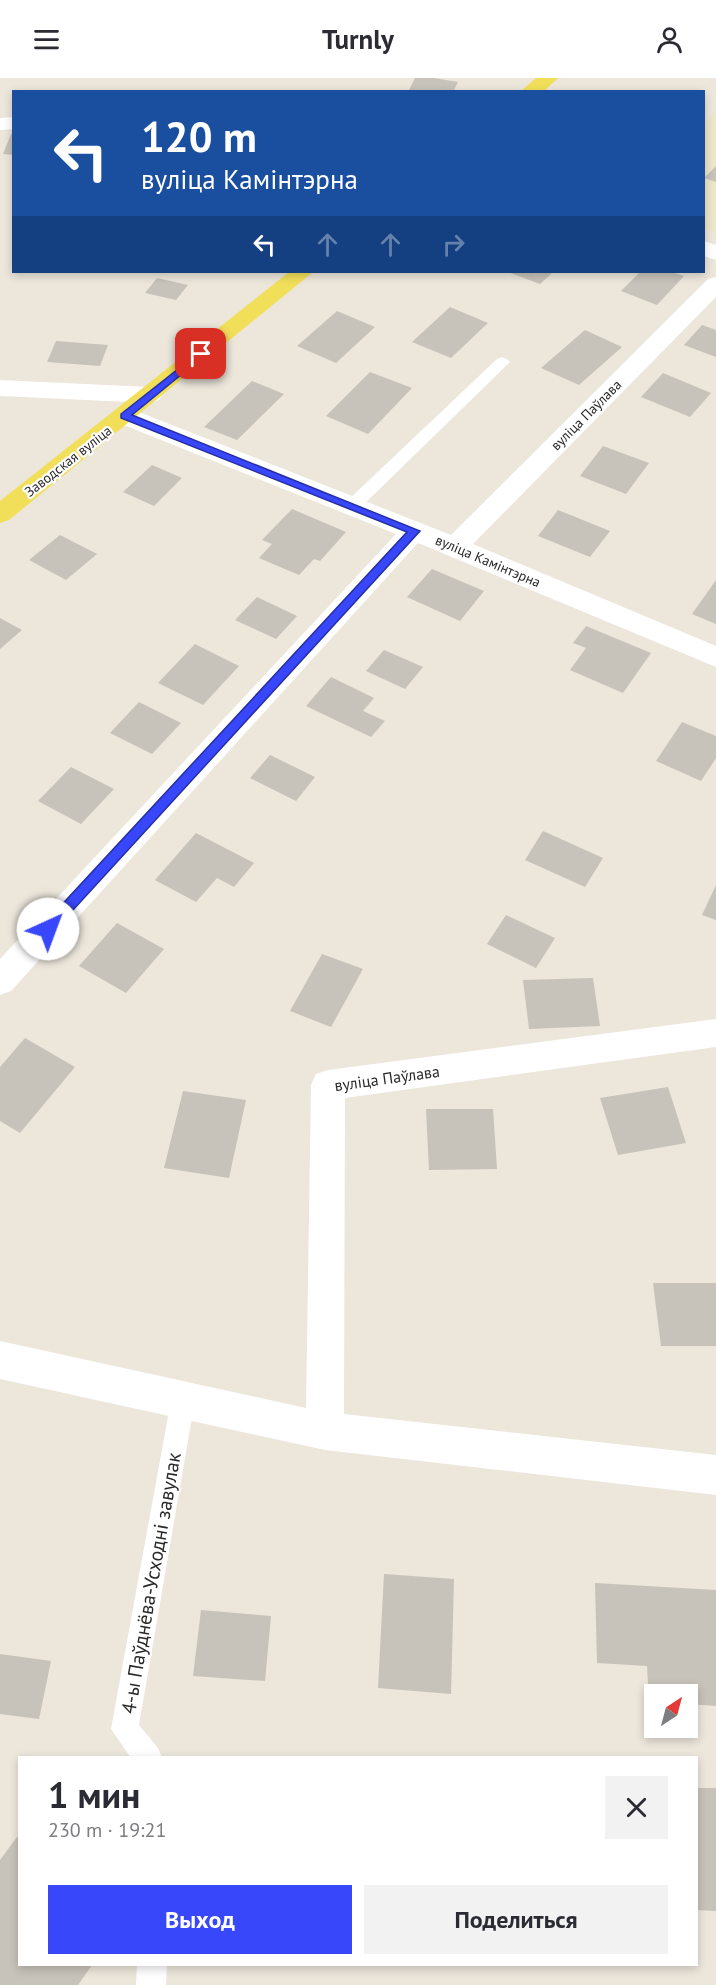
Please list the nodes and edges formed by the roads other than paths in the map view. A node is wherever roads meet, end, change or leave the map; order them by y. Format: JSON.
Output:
{"nodes":[{"id":1,"x":548,"y":78,"type":"edge"},
{"id":2,"x":533,"y":90,"type":"edge"},
{"id":3,"x":302,"y":273,"type":"edge"},
{"id":4,"x":716,"y":284,"type":"edge"},
{"id":5,"x":502,"y":362,"type":"dead end"},
{"id":6,"x":0,"y":388,"type":"edge"},
{"id":7,"x":150,"y":395,"type":"junction"},
{"id":8,"x":125,"y":416,"type":"junction"},
{"id":9,"x":352,"y":506,"type":"junction"},
{"id":10,"x":0,"y":514,"type":"edge"},
{"id":11,"x":414,"y":531,"type":"junction"},
{"id":12,"x":455,"y":547,"type":"junction"},
{"id":13,"x":716,"y":657,"type":"edge"},
{"id":14,"x":0,"y":981,"type":"edge"},
{"id":15,"x":716,"y":1032,"type":"edge"},
{"id":16,"x":0,"y":1360,"type":"edge"},
{"id":17,"x":183,"y":1400,"type":"junction"},
{"id":18,"x":325,"y":1431,"type":"junction"},
{"id":19,"x":716,"y":1475,"type":"edge"},
{"id":20,"x":146,"y":1756,"type":"edge"},
{"id":21,"x":152,"y":1966,"type":"edge"},
{"id":22,"x":151,"y":1985,"type":"edge"}],
"edges":[{"from":1,"to":2,"type":"main road"},
{"from":3,"to":7,"type":"main road","name":"Заводская вуліца"},
{"from":4,"to":12,"type":"street","name":"вуліца Паўлава"},
{"from":5,"to":9,"type":"lane"},
{"from":6,"to":7,"type":"street"},
{"from":7,"to":8,"type":"main road","name":"Заводская вуліца"},
{"from":8,"to":9,"type":"street","name":"вуліца Камінтэрна"},
{"from":8,"to":10,"type":"main road","name":"Заводская вуліца"},
{"from":9,"to":11,"type":"street","name":"вуліца Камінтэрна"},
{"from":11,"to":12,"type":"street","name":"вуліца Камінтэрна"},
{"from":11,"to":14,"type":"street"},
{"from":12,"to":13,"type":"street","name":"вуліца Камінтэрна"},
{"from":15,"to":18,"type":"street","name":"вуліца Паўлава"},
{"from":16,"to":17,"type":"street"},
{"from":17,"to":18,"type":"street"},
{"from":17,"to":20,"type":"lane","name":"4-ы Паўднёва-Усходні завулак"},
{"from":18,"to":19,"type":"street"},
{"from":21,"to":22,"type":"lane"}]}
